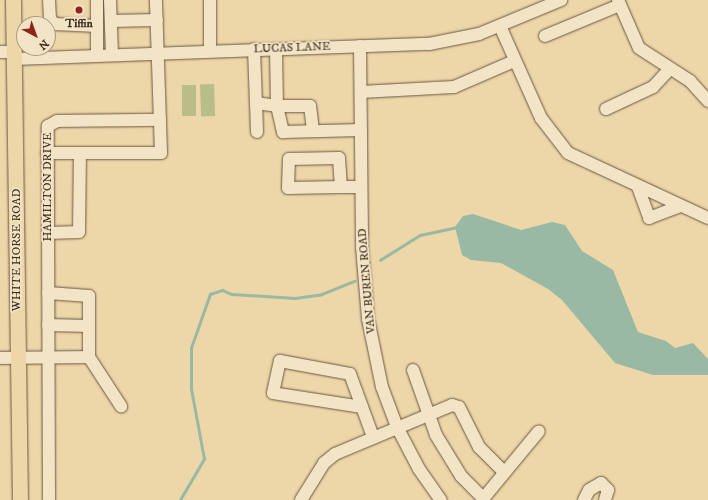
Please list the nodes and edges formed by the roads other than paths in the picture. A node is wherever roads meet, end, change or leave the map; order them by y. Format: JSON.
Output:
{"nodes":[{"id":1,"x":13,"y":0,"type":"edge"},
{"id":2,"x":49,"y":0,"type":"edge"},
{"id":3,"x":97,"y":0,"type":"edge"},
{"id":4,"x":110,"y":0,"type":"edge"},
{"id":5,"x":156,"y":0,"type":"edge"},
{"id":6,"x":210,"y":0,"type":"edge"},
{"id":7,"x":561,"y":0,"type":"edge"},
{"id":8,"x":619,"y":3,"type":"edge"},
{"id":9,"x":157,"y":20,"type":"junction"},
{"id":10,"x":110,"y":21,"type":"junction"},
{"id":11,"x":97,"y":26,"type":"junction"},
{"id":12,"x":500,"y":26,"type":"junction"},
{"id":13,"x":545,"y":36,"type":"dead end"},
{"id":14,"x":360,"y":46,"type":"junction"},
{"id":15,"x":254,"y":49,"type":"junction"},
{"id":16,"x":276,"y":49,"type":"junction"},
{"id":17,"x":210,"y":51,"type":"junction"},
{"id":18,"x":158,"y":52,"type":"junction"},
{"id":19,"x":10,"y":54,"type":"edge"},
{"id":20,"x":112,"y":54,"type":"junction"},
{"id":21,"x":97,"y":55,"type":"junction"},
{"id":22,"x":514,"y":61,"type":"junction"},
{"id":23,"x":669,"y":70,"type":"junction"},
{"id":24,"x":361,"y":92,"type":"junction"},
{"id":25,"x":708,"y":101,"type":"edge"},
{"id":26,"x":256,"y":103,"type":"junction"},
{"id":27,"x":277,"y":106,"type":"junction"},
{"id":28,"x":606,"y":109,"type":"dead end"},
{"id":29,"x":160,"y":120,"type":"junction"},
{"id":30,"x":361,"y":130,"type":"junction"},
{"id":31,"x":313,"y":131,"type":"junction"},
{"id":32,"x":257,"y":132,"type":"dead end"},
{"id":33,"x":47,"y":153,"type":"junction"},
{"id":34,"x":80,"y":153,"type":"junction"},
{"id":35,"x":341,"y":187,"type":"junction"},
{"id":36,"x":361,"y":187,"type":"junction"},
{"id":37,"x":638,"y":187,"type":"junction"},
{"id":38,"x":681,"y":206,"type":"junction"},
{"id":39,"x":708,"y":218,"type":"edge"},
{"id":40,"x":48,"y":233,"type":"junction"},
{"id":41,"x":48,"y":293,"type":"junction"},
{"id":42,"x":48,"y":325,"type":"junction"},
{"id":43,"x":89,"y":326,"type":"junction"},
{"id":44,"x":89,"y":357,"type":"junction"},
{"id":45,"x":0,"y":358,"type":"edge"},
{"id":46,"x":18,"y":358,"type":"junction"},
{"id":47,"x":48,"y":358,"type":"junction"},
{"id":48,"x":413,"y":370,"type":"dead end"},
{"id":49,"x":121,"y":406,"type":"dead end"},
{"id":50,"x":362,"y":407,"type":"junction"},
{"id":51,"x":426,"y":415,"type":"junction"},
{"id":52,"x":397,"y":427,"type":"junction"},
{"id":53,"x":539,"y":431,"type":"dead end"},
{"id":54,"x":373,"y":437,"type":"junction"},
{"id":55,"x":504,"y":472,"type":"junction"},
{"id":56,"x":482,"y":499,"type":"edge"},
{"id":57,"x":20,"y":500,"type":"edge"},
{"id":58,"x":50,"y":500,"type":"edge"},
{"id":59,"x":301,"y":500,"type":"edge"},
{"id":60,"x":441,"y":500,"type":"edge"},
{"id":61,"x":584,"y":500,"type":"edge"},
{"id":62,"x":605,"y":500,"type":"edge"}],
"edges":[{"from":1,"to":19,"type":"main road","name":"WHITE HORSE ROAD"},
{"from":2,"to":11,"type":"street"},
{"from":3,"to":11,"type":"street"},
{"from":4,"to":10,"type":"street"},
{"from":5,"to":9,"type":"street"},
{"from":6,"to":17,"type":"street"},
{"from":7,"to":12,"type":"street","name":"LUCAS LANE"},
{"from":8,"to":13,"type":"street"},
{"from":8,"to":23,"type":"street"},
{"from":9,"to":10,"type":"street"},
{"from":9,"to":18,"type":"street"},
{"from":10,"to":20,"type":"street"},
{"from":11,"to":21,"type":"street"},
{"from":12,"to":14,"type":"street","name":"LUCAS LANE"},
{"from":12,"to":22,"type":"street"},
{"from":14,"to":16,"type":"street","name":"LUCAS LANE"},
{"from":14,"to":24,"type":"street","name":"VAN BUREN ROAD"},
{"from":15,"to":16,"type":"street","name":"LUCAS LANE"},
{"from":15,"to":17,"type":"street","name":"LUCAS LANE"},
{"from":15,"to":26,"type":"street"},
{"from":16,"to":27,"type":"street"},
{"from":17,"to":18,"type":"street","name":"LUCAS LANE"},
{"from":18,"to":20,"type":"street","name":"LUCAS LANE"},
{"from":18,"to":29,"type":"street"},
{"from":19,"to":21,"type":"street","name":"LUCAS LANE"},
{"from":19,"to":46,"type":"main road","name":"WHITE HORSE ROAD"},
{"from":20,"to":21,"type":"street","name":"LUCAS LANE"},
{"from":22,"to":24,"type":"street"},
{"from":22,"to":37,"type":"street"},
{"from":23,"to":25,"type":"street"},
{"from":23,"to":28,"type":"street"},
{"from":24,"to":30,"type":"street","name":"VAN BUREN ROAD"},
{"from":26,"to":27,"type":"street"},
{"from":26,"to":32,"type":"street"},
{"from":27,"to":31,"type":"street"},
{"from":27,"to":31,"type":"street"},
{"from":29,"to":33,"type":"street","name":"HAMILTON DRIVE"},
{"from":29,"to":34,"type":"street"},
{"from":30,"to":31,"type":"street"},
{"from":30,"to":36,"type":"street","name":"VAN BUREN ROAD"},
{"from":33,"to":34,"type":"street"},
{"from":33,"to":40,"type":"street","name":"HAMILTON DRIVE"},
{"from":34,"to":40,"type":"street"},
{"from":35,"to":35,"type":"street"},
{"from":35,"to":36,"type":"street"},
{"from":36,"to":52,"type":"street","name":"VAN BUREN ROAD"},
{"from":37,"to":38,"type":"street"},
{"from":37,"to":38,"type":"street"},
{"from":38,"to":39,"type":"street"},
{"from":40,"to":41,"type":"street","name":"HAMILTON DRIVE"},
{"from":41,"to":42,"type":"street","name":"HAMILTON DRIVE"},
{"from":41,"to":43,"type":"street"},
{"from":42,"to":43,"type":"street"},
{"from":42,"to":47,"type":"street","name":"HAMILTON DRIVE"},
{"from":43,"to":44,"type":"street"},
{"from":44,"to":47,"type":"street"},
{"from":44,"to":49,"type":"street"},
{"from":45,"to":46,"type":"street"},
{"from":46,"to":47,"type":"street"},
{"from":46,"to":57,"type":"main road","name":"WHITE HORSE ROAD"},
{"from":47,"to":58,"type":"street","name":"HAMILTON DRIVE"},
{"from":48,"to":51,"type":"street"},
{"from":50,"to":50,"type":"street"},
{"from":50,"to":54,"type":"street"},
{"from":51,"to":52,"type":"street"},
{"from":51,"to":55,"type":"street"},
{"from":51,"to":56,"type":"street"},
{"from":52,"to":54,"type":"street"},
{"from":52,"to":60,"type":"street","name":"VAN BUREN ROAD"},
{"from":53,"to":55,"type":"street"},
{"from":54,"to":59,"type":"street"},
{"from":55,"to":56,"type":"street"},
{"from":61,"to":62,"type":"street"}]}
